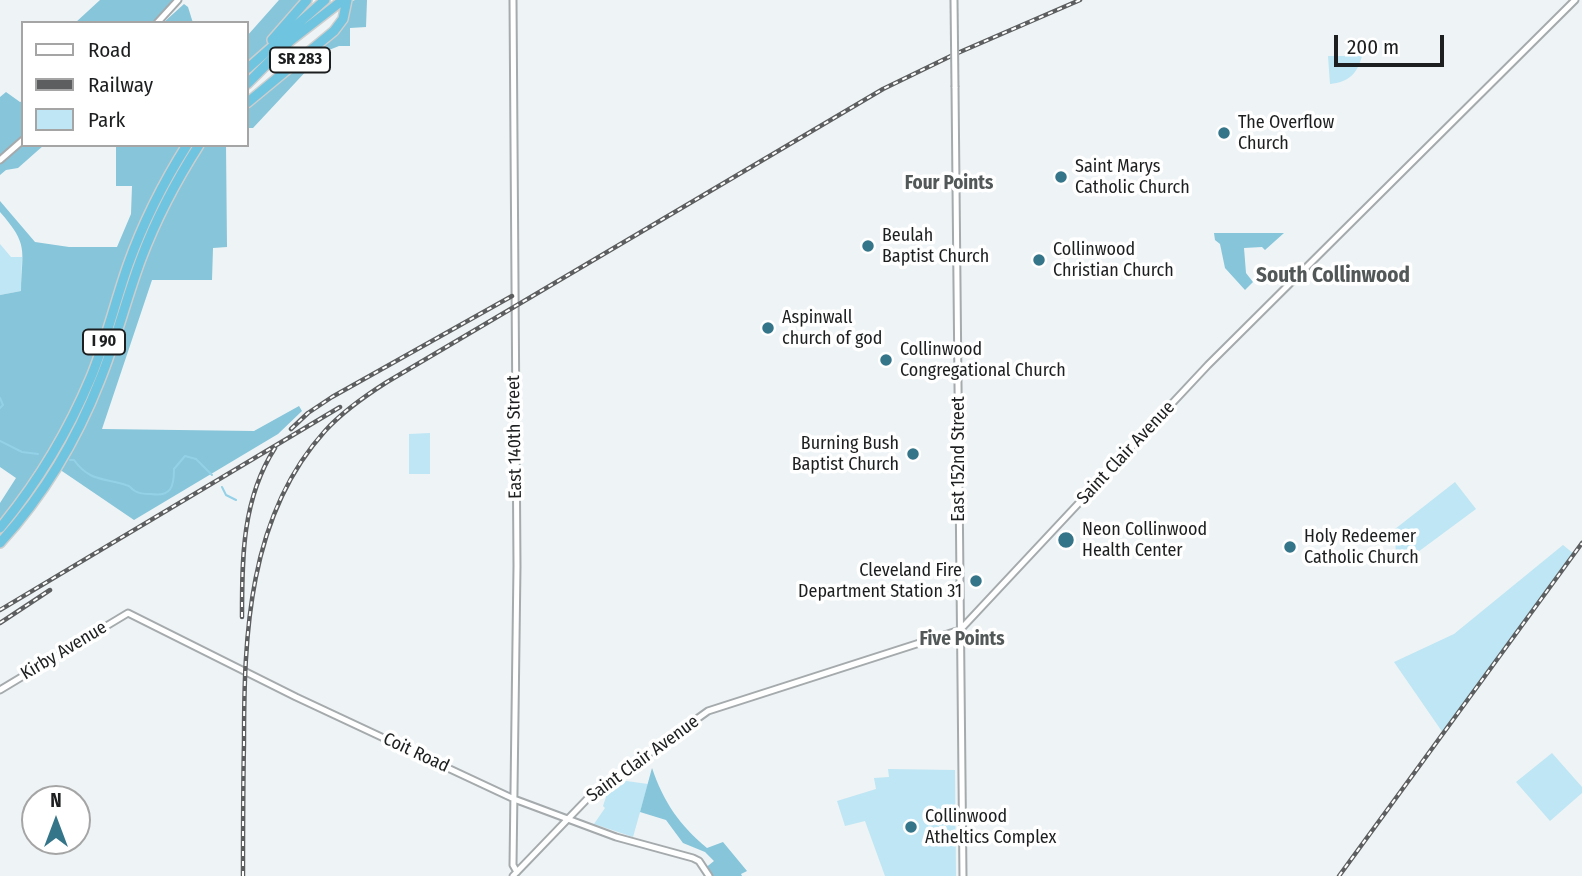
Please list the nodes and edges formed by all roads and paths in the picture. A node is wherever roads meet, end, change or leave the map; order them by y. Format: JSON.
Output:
{"nodes":[{"id":1,"x":178,"y":0,"type":"edge"},
{"id":2,"x":307,"y":0,"type":"edge"},
{"id":3,"x":325,"y":0,"type":"edge"},
{"id":4,"x":513,"y":0,"type":"edge"},
{"id":5,"x":954,"y":0,"type":"edge"},
{"id":6,"x":1575,"y":0,"type":"edge"},
{"id":7,"x":343,"y":1,"type":"edge"},
{"id":8,"x":159,"y":21,"type":"edge"},
{"id":9,"x":255,"y":60,"type":"junction"},
{"id":10,"x":248,"y":68,"type":"edge"},
{"id":11,"x":248,"y":83,"type":"edge"},
{"id":12,"x":248,"y":102,"type":"edge"},
{"id":13,"x":21,"y":143,"type":"edge"},
{"id":14,"x":186,"y":147,"type":"edge"},
{"id":15,"x":199,"y":147,"type":"edge"},
{"id":16,"x":0,"y":160,"type":"edge"},
{"id":17,"x":0,"y":528,"type":"edge"},
{"id":18,"x":0,"y":543,"type":"edge"},
{"id":19,"x":128,"y":613,"type":"joint"},
{"id":20,"x":960,"y":630,"type":"junction"},
{"id":21,"x":0,"y":690,"type":"edge"},
{"id":22,"x":514,"y":799,"type":"junction"},
{"id":23,"x":568,"y":819,"type":"junction"},
{"id":24,"x":515,"y":874,"type":"edge"},
{"id":25,"x":709,"y":876,"type":"edge"},
{"id":26,"x":963,"y":876,"type":"edge"}],
"edges":[{"from":1,"to":8,"type":"street"},
{"from":2,"to":9,"type":"highway","number":"SR 283"},
{"from":3,"to":9,"type":"highway"},
{"from":4,"to":22,"type":"street","name":"East 140th Street"},
{"from":5,"to":20,"type":"street","name":"East 152nd Street","bridge":true},
{"from":6,"to":20,"type":"street","name":"Saint Clair Avenue"},
{"from":7,"to":11,"type":"highway"},
{"from":7,"to":12,"type":"highway","number":"SR 283"},
{"from":9,"to":10,"type":"highway"},
{"from":13,"to":16,"type":"street"},
{"from":14,"to":17,"type":"highway","number":"I 90"},
{"from":15,"to":18,"type":"highway","number":"I 90"},
{"from":19,"to":21,"type":"street","name":"Kirby Avenue"},
{"from":19,"to":22,"type":"street","name":"Coit Road"},
{"from":20,"to":23,"type":"street","name":"Saint Clair Avenue"},
{"from":20,"to":26,"type":"street","name":"East 152nd Street"},
{"from":22,"to":23,"type":"street","name":"Coit Road"},
{"from":22,"to":24,"type":"street","name":"East 140th Street"},
{"from":23,"to":24,"type":"street","name":"Saint Clair Avenue"},
{"from":23,"to":25,"type":"street","name":"Coit Road"}]}
